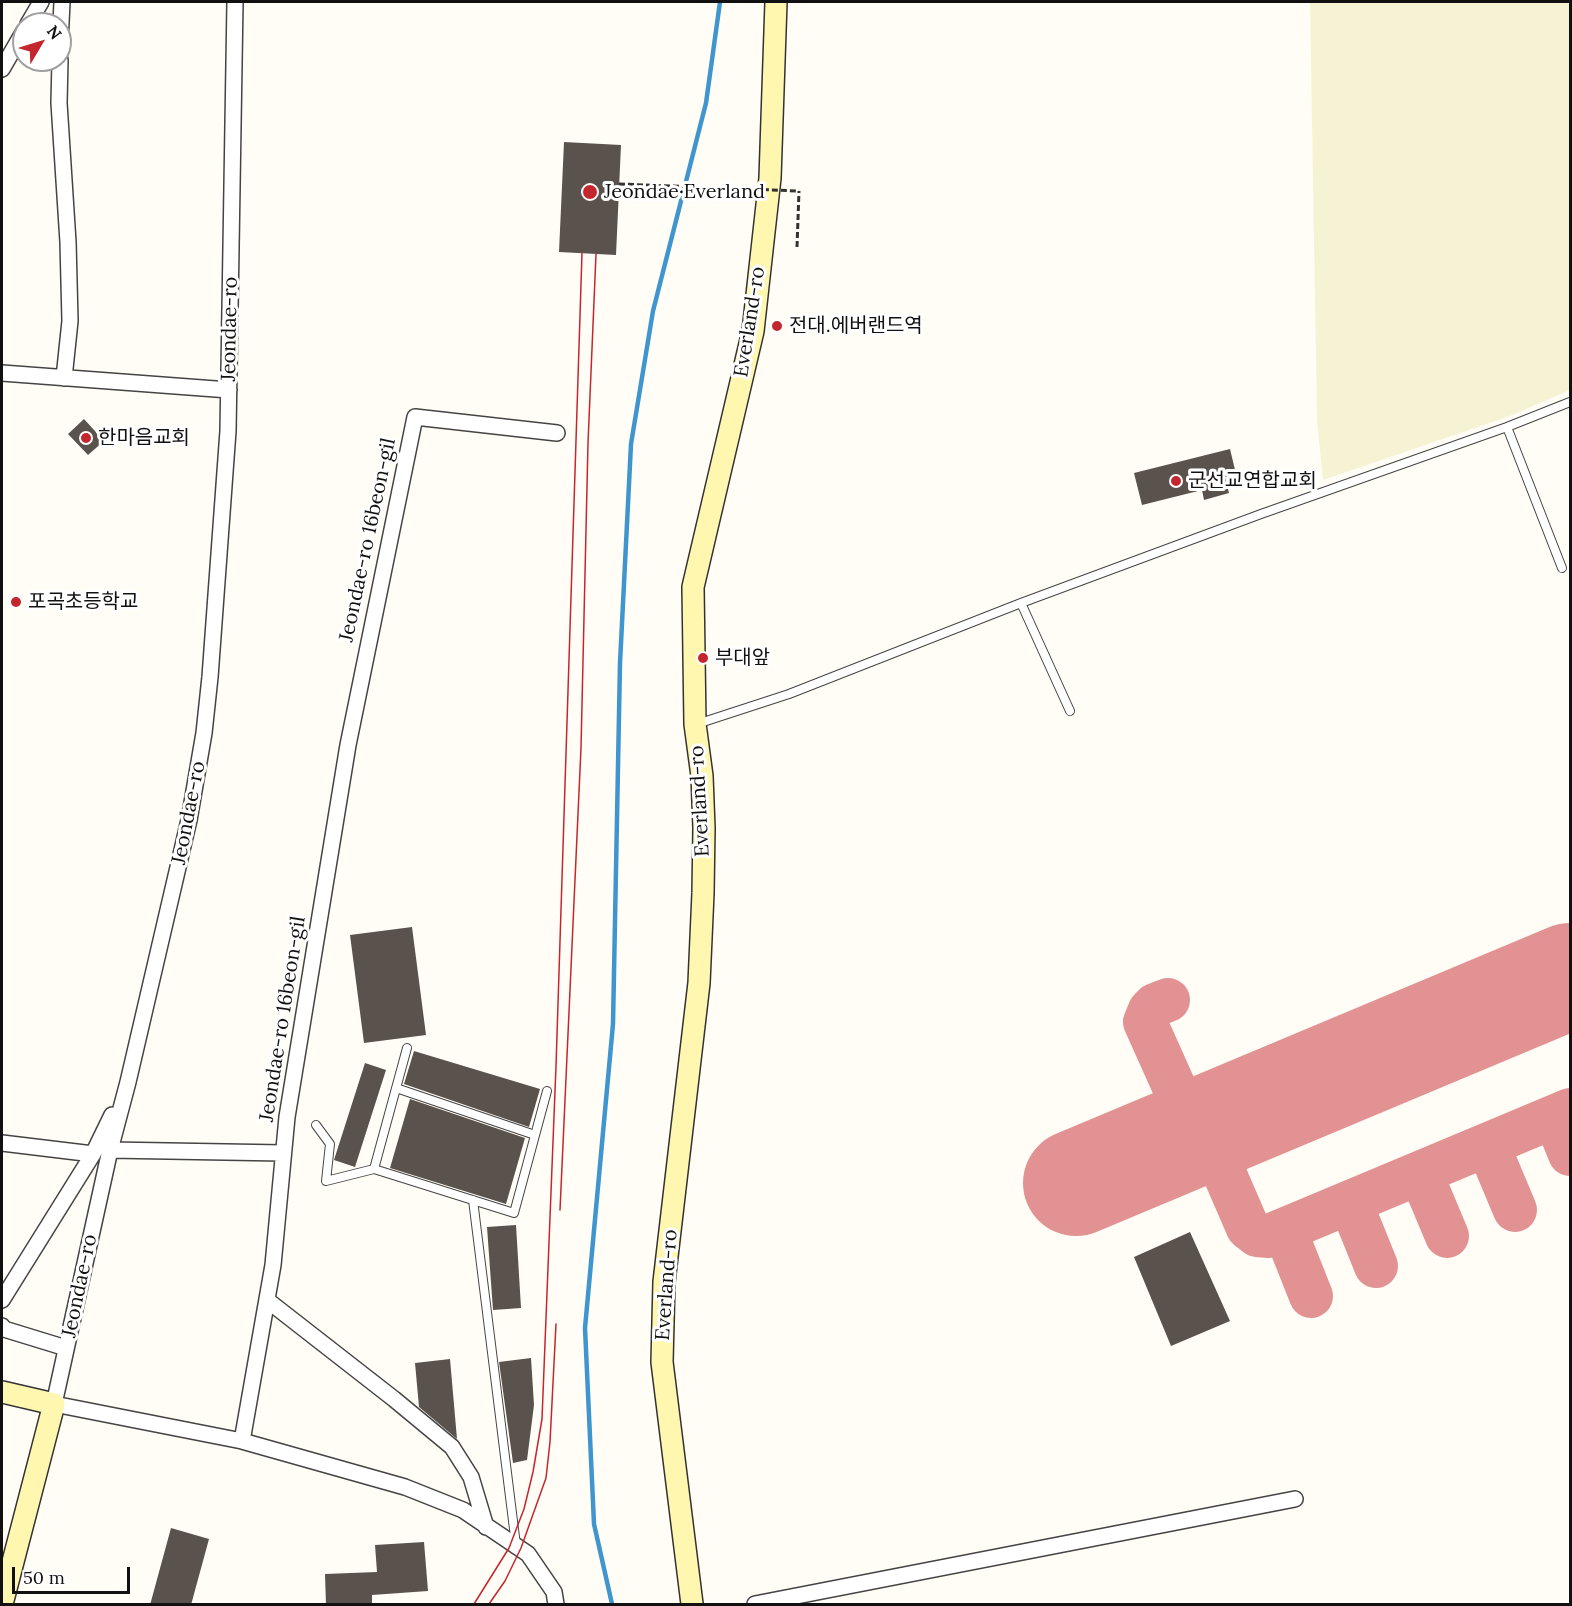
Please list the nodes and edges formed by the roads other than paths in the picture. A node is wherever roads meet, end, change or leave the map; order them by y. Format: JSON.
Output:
{"nodes":[{"id":1,"x":235,"y":2,"type":"edge"},
{"id":2,"x":776,"y":2,"type":"edge"},
{"id":3,"x":12,"y":52,"type":"edge"},
{"id":4,"x":2,"y":69,"type":"edge"},
{"id":5,"x":59,"y":72,"type":"edge"},
{"id":6,"x":2,"y":373,"type":"edge"},
{"id":7,"x":64,"y":378,"type":"junction"},
{"id":8,"x":229,"y":390,"type":"junction"},
{"id":9,"x":1570,"y":402,"type":"edge"},
{"id":10,"x":1507,"y":427,"type":"junction"},
{"id":11,"x":557,"y":433,"type":"dead end"},
{"id":12,"x":1562,"y":568,"type":"dead end"},
{"id":13,"x":1021,"y":603,"type":"junction"},
{"id":14,"x":1070,"y":711,"type":"dead end"},
{"id":15,"x":695,"y":724,"type":"junction"},
{"id":16,"x":407,"y":1048,"type":"dead end"},
{"id":17,"x":128,"y":1082,"type":"junction"},
{"id":18,"x":396,"y":1088,"type":"junction"},
{"id":19,"x":547,"y":1091,"type":"dead end"},
{"id":20,"x":316,"y":1125,"type":"dead end"},
{"id":21,"x":535,"y":1135,"type":"junction"},
{"id":22,"x":2,"y":1143,"type":"edge"},
{"id":23,"x":110,"y":1150,"type":"junction"},
{"id":24,"x":283,"y":1153,"type":"junction"},
{"id":25,"x":93,"y":1154,"type":"junction"},
{"id":26,"x":374,"y":1170,"type":"junction"},
{"id":27,"x":473,"y":1200,"type":"junction"},
{"id":28,"x":2,"y":1300,"type":"edge"},
{"id":29,"x":267,"y":1300,"type":"junction"},
{"id":30,"x":2,"y":1326,"type":"edge"},
{"id":31,"x":66,"y":1348,"type":"junction"},
{"id":32,"x":2,"y":1392,"type":"edge"},
{"id":33,"x":54,"y":1404,"type":"junction"},
{"id":34,"x":242,"y":1441,"type":"junction"},
{"id":35,"x":1295,"y":1500,"type":"dead end"},
{"id":36,"x":486,"y":1527,"type":"junction"},
{"id":37,"x":516,"y":1546,"type":"junction"},
{"id":38,"x":759,"y":1604,"type":"edge"},
{"id":39,"x":2,"y":1605,"type":"edge"},
{"id":40,"x":556,"y":1605,"type":"edge"},
{"id":41,"x":692,"y":1605,"type":"edge"}],
"edges":[{"from":1,"to":8,"type":"street","name":"Jeondae-ro"},
{"from":2,"to":15,"type":"street","name":"Everland-ro"},
{"from":3,"to":4,"type":"street"},
{"from":5,"to":7,"type":"street"},
{"from":6,"to":7,"type":"street"},
{"from":7,"to":8,"type":"street"},
{"from":8,"to":17,"type":"street","name":"Jeondae-ro"},
{"from":9,"to":10,"type":"lane"},
{"from":10,"to":12,"type":"lane"},
{"from":10,"to":13,"type":"lane"},
{"from":11,"to":24,"type":"street","name":"Jeondae-ro 16beon-gil"},
{"from":13,"to":14,"type":"lane"},
{"from":13,"to":15,"type":"lane"},
{"from":15,"to":41,"type":"street","name":"Everland-ro"},
{"from":16,"to":18,"type":"lane"},
{"from":17,"to":23,"type":"street","name":"Jeondae-ro"},
{"from":17,"to":25,"type":"street"},
{"from":18,"to":21,"type":"lane"},
{"from":18,"to":26,"type":"lane"},
{"from":19,"to":21,"type":"lane"},
{"from":20,"to":26,"type":"lane"},
{"from":21,"to":27,"type":"lane"},
{"from":22,"to":25,"type":"street"},
{"from":23,"to":24,"type":"street"},
{"from":23,"to":31,"type":"street","name":"Jeondae-ro"},
{"from":24,"to":29,"type":"street","name":"Jeondae-ro 16beon-gil"},
{"from":25,"to":28,"type":"street"},
{"from":26,"to":27,"type":"lane"},
{"from":27,"to":37,"type":"lane"},
{"from":29,"to":34,"type":"street","name":"Jeondae-ro 16beon-gil"},
{"from":29,"to":36,"type":"street"},
{"from":30,"to":31,"type":"street"},
{"from":31,"to":33,"type":"street","name":"Jeondae-ro"},
{"from":32,"to":33,"type":"street"},
{"from":33,"to":34,"type":"street"},
{"from":33,"to":39,"type":"street","name":"Jeondae-ro"},
{"from":34,"to":36,"type":"street"},
{"from":35,"to":38,"type":"street"},
{"from":36,"to":37,"type":"street"},
{"from":37,"to":40,"type":"street"}]}
